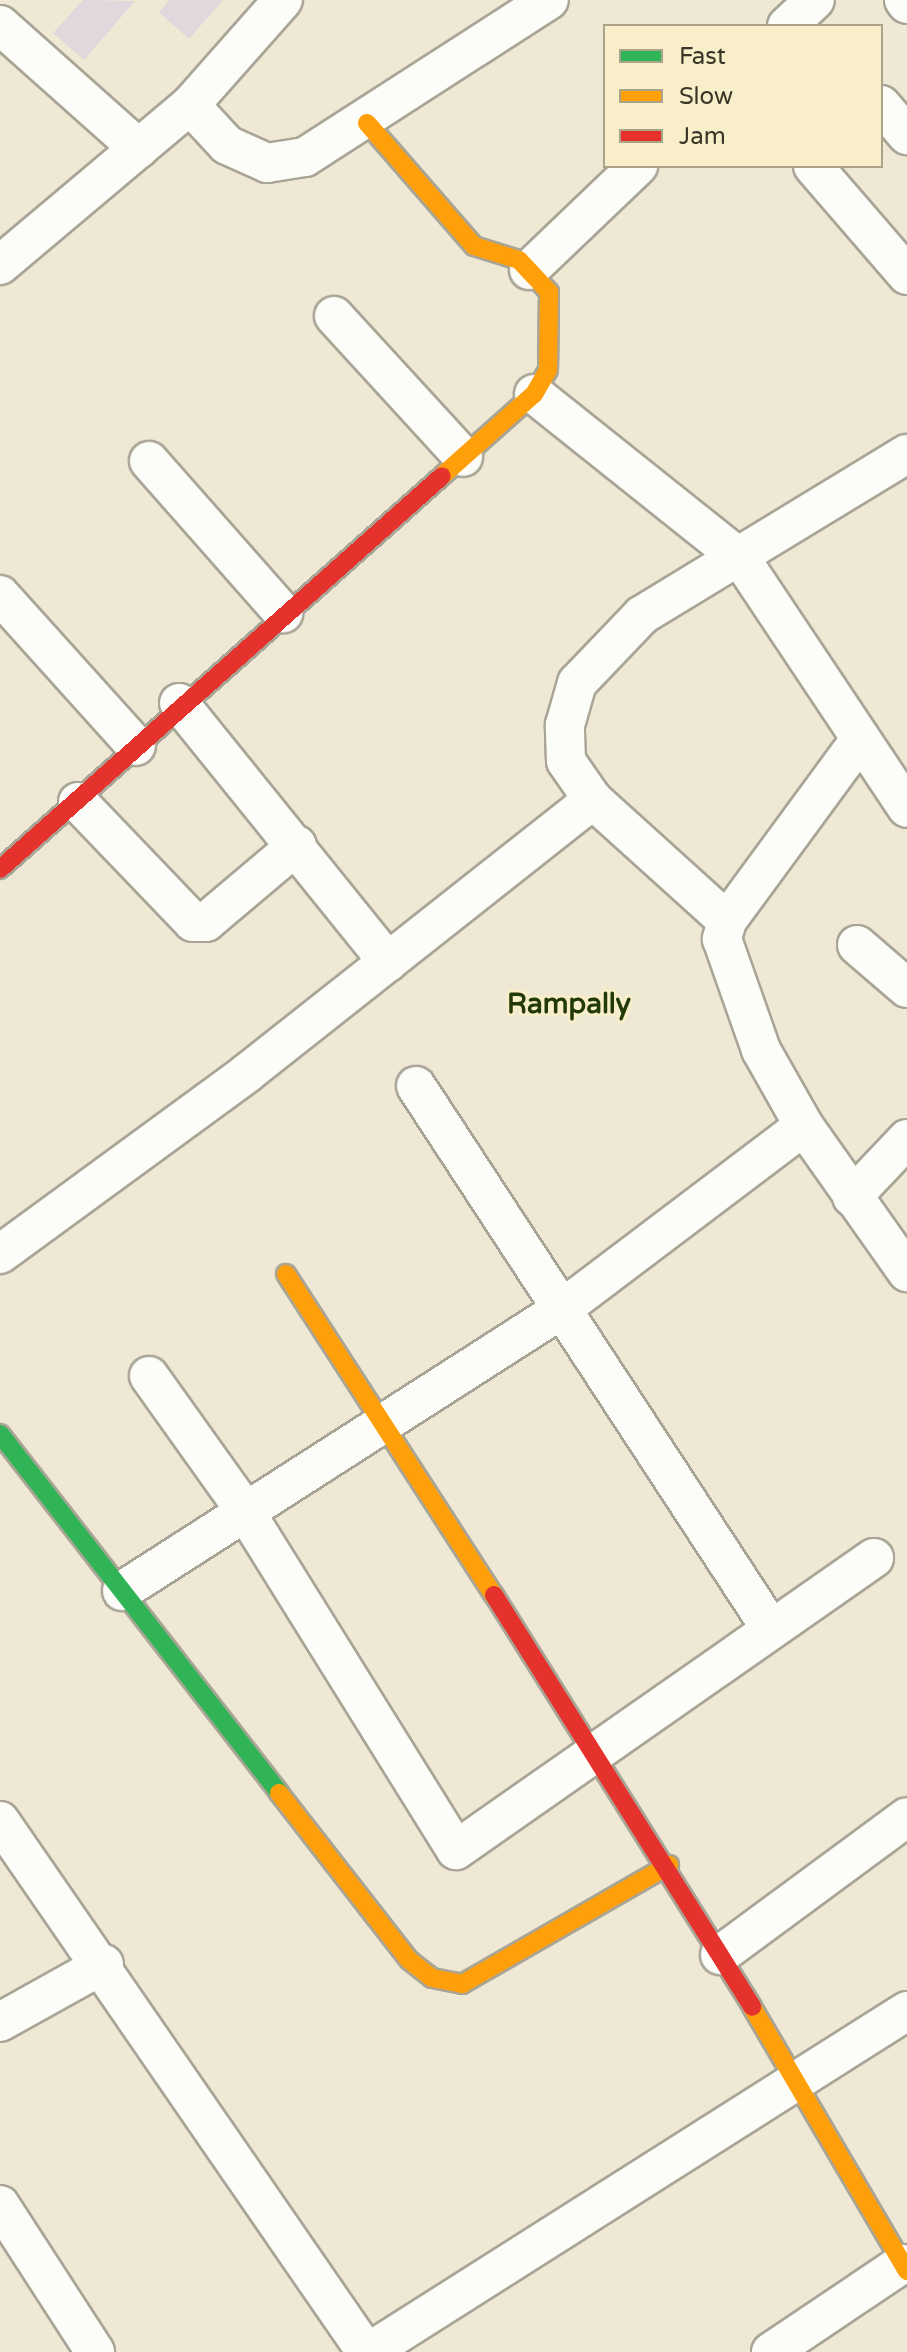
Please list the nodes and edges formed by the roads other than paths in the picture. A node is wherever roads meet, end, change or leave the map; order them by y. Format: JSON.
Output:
{"nodes":[{"id":1,"x":283,"y":0,"type":"edge"},
{"id":2,"x":549,"y":0,"type":"edge"},
{"id":3,"x":0,"y":25,"type":"edge"},
{"id":4,"x":190,"y":105,"type":"junction"},
{"id":5,"x":883,"y":107,"type":"edge"},
{"id":6,"x":367,"y":123,"type":"junction"},
{"id":7,"x":907,"y":135,"type":"edge"},
{"id":8,"x":139,"y":149,"type":"junction"},
{"id":9,"x":636,"y":168,"type":"edge"},
{"id":10,"x":815,"y":168,"type":"edge"},
{"id":11,"x":0,"y":265,"type":"edge"},
{"id":12,"x":529,"y":270,"type":"junction"},
{"id":13,"x":907,"y":275,"type":"edge"},
{"id":14,"x":334,"y":316,"type":"dead end"},
{"id":15,"x":534,"y":394,"type":"junction"},
{"id":16,"x":907,"y":454,"type":"edge"},
{"id":17,"x":463,"y":457,"type":"junction"},
{"id":18,"x":149,"y":461,"type":"dead end"},
{"id":19,"x":741,"y":559,"type":"junction"},
{"id":20,"x":0,"y":595,"type":"edge"},
{"id":21,"x":283,"y":613,"type":"junction"},
{"id":22,"x":179,"y":703,"type":"junction"},
{"id":23,"x":859,"y":741,"type":"junction"},
{"id":24,"x":136,"y":746,"type":"junction"},
{"id":25,"x":593,"y":800,"type":"junction"},
{"id":26,"x":78,"y":802,"type":"junction"},
{"id":27,"x":907,"y":808,"type":"edge"},
{"id":28,"x":297,"y":845,"type":"junction"},
{"id":29,"x":0,"y":869,"type":"edge"},
{"id":30,"x":727,"y":921,"type":"junction"},
{"id":31,"x":857,"y":945,"type":"dead end"},
{"id":32,"x":388,"y":962,"type":"junction"},
{"id":33,"x":907,"y":988,"type":"edge"},
{"id":34,"x":416,"y":1086,"type":"dead end"},
{"id":35,"x":804,"y":1126,"type":"junction"},
{"id":36,"x":907,"y":1139,"type":"edge"},
{"id":37,"x":852,"y":1197,"type":"junction"},
{"id":38,"x":0,"y":1254,"type":"edge"},
{"id":39,"x":907,"y":1272,"type":"edge"},
{"id":40,"x":286,"y":1274,"type":"dead end"},
{"id":41,"x":562,"y":1309,"type":"junction"},
{"id":42,"x":149,"y":1376,"type":"dead end"},
{"id":43,"x":384,"y":1428,"type":"junction"},
{"id":44,"x":0,"y":1434,"type":"edge"},
{"id":45,"x":243,"y":1508,"type":"junction"},
{"id":46,"x":874,"y":1558,"type":"dead end"},
{"id":47,"x":122,"y":1591,"type":"junction"},
{"id":48,"x":771,"y":1629,"type":"junction"},
{"id":49,"x":592,"y":1756,"type":"junction"},
{"id":50,"x":907,"y":1817,"type":"edge"},
{"id":51,"x":0,"y":1821,"type":"edge"},
{"id":52,"x":669,"y":1865,"type":"junction"},
{"id":53,"x":720,"y":1955,"type":"junction"},
{"id":54,"x":104,"y":1964,"type":"junction"},
{"id":55,"x":907,"y":2011,"type":"edge"},
{"id":56,"x":0,"y":2022,"type":"edge"},
{"id":57,"x":795,"y":2087,"type":"junction"},
{"id":58,"x":0,"y":2205,"type":"edge"},
{"id":59,"x":905,"y":2267,"type":"edge"},
{"id":60,"x":95,"y":2352,"type":"edge"},
{"id":61,"x":367,"y":2352,"type":"edge"},
{"id":62,"x":771,"y":2352,"type":"edge"}],
"edges":[{"from":1,"to":4,"type":"street"},
{"from":2,"to":6,"type":"street"},
{"from":3,"to":8,"type":"street"},
{"from":4,"to":6,"type":"street"},
{"from":4,"to":8,"type":"street"},
{"from":5,"to":7,"type":"street"},
{"from":6,"to":12,"type":"street"},
{"from":8,"to":11,"type":"street"},
{"from":9,"to":12,"type":"street"},
{"from":10,"to":13,"type":"street"},
{"from":12,"to":15,"type":"street"},
{"from":14,"to":17,"type":"street"},
{"from":15,"to":17,"type":"street"},
{"from":15,"to":19,"type":"street"},
{"from":16,"to":19,"type":"street"},
{"from":17,"to":21,"type":"street"},
{"from":18,"to":21,"type":"street"},
{"from":19,"to":23,"type":"street"},
{"from":19,"to":25,"type":"street"},
{"from":20,"to":24,"type":"street"},
{"from":21,"to":22,"type":"street"},
{"from":22,"to":24,"type":"street"},
{"from":22,"to":28,"type":"street"},
{"from":23,"to":27,"type":"street"},
{"from":23,"to":30,"type":"street"},
{"from":24,"to":26,"type":"street"},
{"from":25,"to":30,"type":"street"},
{"from":25,"to":32,"type":"street"},
{"from":26,"to":28,"type":"street"},
{"from":26,"to":29,"type":"street"},
{"from":28,"to":32,"type":"street"},
{"from":30,"to":35,"type":"street"},
{"from":31,"to":33,"type":"street"},
{"from":32,"to":38,"type":"street"},
{"from":34,"to":41,"type":"street"},
{"from":35,"to":37,"type":"street"},
{"from":35,"to":41,"type":"street"},
{"from":36,"to":37,"type":"street"},
{"from":37,"to":39,"type":"street"},
{"from":40,"to":43,"type":"street"},
{"from":41,"to":43,"type":"street"},
{"from":41,"to":48,"type":"street"},
{"from":42,"to":45,"type":"street"},
{"from":43,"to":45,"type":"street"},
{"from":43,"to":49,"type":"street"},
{"from":44,"to":47,"type":"street"},
{"from":45,"to":47,"type":"street"},
{"from":45,"to":49,"type":"street"},
{"from":46,"to":48,"type":"street"},
{"from":47,"to":52,"type":"street"},
{"from":48,"to":49,"type":"street"},
{"from":49,"to":52,"type":"street"},
{"from":50,"to":53,"type":"street"},
{"from":51,"to":54,"type":"street"},
{"from":52,"to":53,"type":"street"},
{"from":53,"to":57,"type":"street"},
{"from":54,"to":56,"type":"street"},
{"from":54,"to":61,"type":"street"},
{"from":55,"to":57,"type":"street"},
{"from":57,"to":59,"type":"street"},
{"from":57,"to":61,"type":"street"},
{"from":58,"to":60,"type":"street"},
{"from":59,"to":62,"type":"street"}]}
